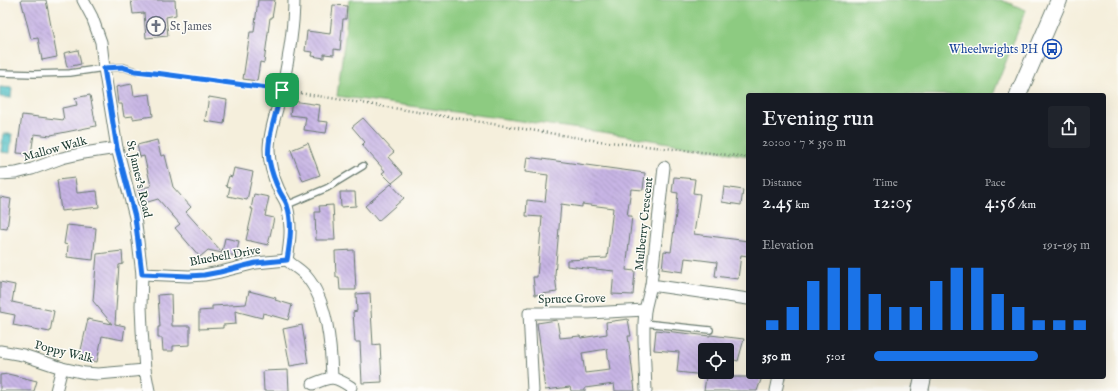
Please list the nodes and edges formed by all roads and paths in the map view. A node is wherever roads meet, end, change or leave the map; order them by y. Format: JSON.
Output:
{"nodes":[{"id":1,"x":83,"y":0,"type":"edge"},
{"id":2,"x":294,"y":0,"type":"edge"},
{"id":3,"x":1059,"y":0,"type":"edge"},
{"id":4,"x":104,"y":68,"type":"junction"},
{"id":5,"x":135,"y":71,"type":"joint"},
{"id":6,"x":0,"y":73,"type":"edge"},
{"id":7,"x":282,"y":90,"type":"junction"},
{"id":8,"x":1019,"y":93,"type":"edge"},
{"id":9,"x":117,"y":148,"type":"junction"},
{"id":10,"x":746,"y":157,"type":"edge"},
{"id":11,"x":363,"y":166,"type":"dead end"},
{"id":12,"x":664,"y":167,"type":"dead end"},
{"id":13,"x":0,"y":174,"type":"edge"},
{"id":14,"x":287,"y":205,"type":"junction"},
{"id":15,"x":287,"y":260,"type":"junction"},
{"id":16,"x":142,"y":274,"type":"junction"},
{"id":17,"x":651,"y":285,"type":"junction"},
{"id":18,"x":746,"y":299,"type":"edge"},
{"id":19,"x":645,"y":310,"type":"junction"},
{"id":20,"x":644,"y":323,"type":"junction"},
{"id":21,"x":710,"y":330,"type":"dead end"},
{"id":22,"x":0,"y":351,"type":"edge"},
{"id":23,"x":62,"y":368,"type":"junction"},
{"id":24,"x":145,"y":370,"type":"junction"},
{"id":25,"x":332,"y":378,"type":"junction"},
{"id":26,"x":779,"y":379,"type":"edge"},
{"id":27,"x":923,"y":379,"type":"edge"},
{"id":28,"x":313,"y":384,"type":"dead end"},
{"id":29,"x":351,"y":387,"type":"dead end"},
{"id":30,"x":56,"y":391,"type":"edge"},
{"id":31,"x":149,"y":391,"type":"edge"},
{"id":32,"x":533,"y":391,"type":"edge"},
{"id":33,"x":646,"y":391,"type":"edge"},
{"id":34,"x":776,"y":391,"type":"edge"},
{"id":35,"x":920,"y":391,"type":"edge"}],
"edges":[{"from":1,"to":4,"type":"street","name":"St James's Road"},
{"from":2,"to":7,"type":"street"},
{"from":3,"to":8,"type":"main road"},
{"from":4,"to":5,"type":"lane"},
{"from":4,"to":6,"type":"lane"},
{"from":4,"to":9,"type":"street","name":"St James's Road"},
{"from":5,"to":7,"type":"path"},
{"from":7,"to":10,"type":"path"},
{"from":7,"to":14,"type":"street"},
{"from":9,"to":13,"type":"street","name":"Mallow Walk"},
{"from":9,"to":16,"type":"street","name":"St James's Road"},
{"from":11,"to":14,"type":"lane"},
{"from":12,"to":17,"type":"street","name":"Mulberry Crescent"},
{"from":14,"to":15,"type":"street"},
{"from":15,"to":16,"type":"street","name":"Bluebell Drive"},
{"from":15,"to":25,"type":"street"},
{"from":16,"to":24,"type":"street","name":"St James's Road"},
{"from":17,"to":18,"type":"street","name":"Mulberry Crescent"},
{"from":17,"to":19,"type":"street","name":"Mulberry Crescent"},
{"from":19,"to":20,"type":"street","name":"Mulberry Crescent"},
{"from":19,"to":32,"type":"street","name":"Spruce Grove"},
{"from":20,"to":21,"type":"lane"},
{"from":20,"to":33,"type":"street","name":"Mulberry Crescent"},
{"from":22,"to":23,"type":"street","name":"Poppy Walk"},
{"from":23,"to":24,"type":"street","name":"Poppy Walk"},
{"from":23,"to":30,"type":"street"},
{"from":24,"to":31,"type":"street","name":"St James's Road"},
{"from":25,"to":28,"type":"street"},
{"from":25,"to":29,"type":"street"},
{"from":26,"to":34,"type":"street"},
{"from":27,"to":35,"type":"main road"}]}
